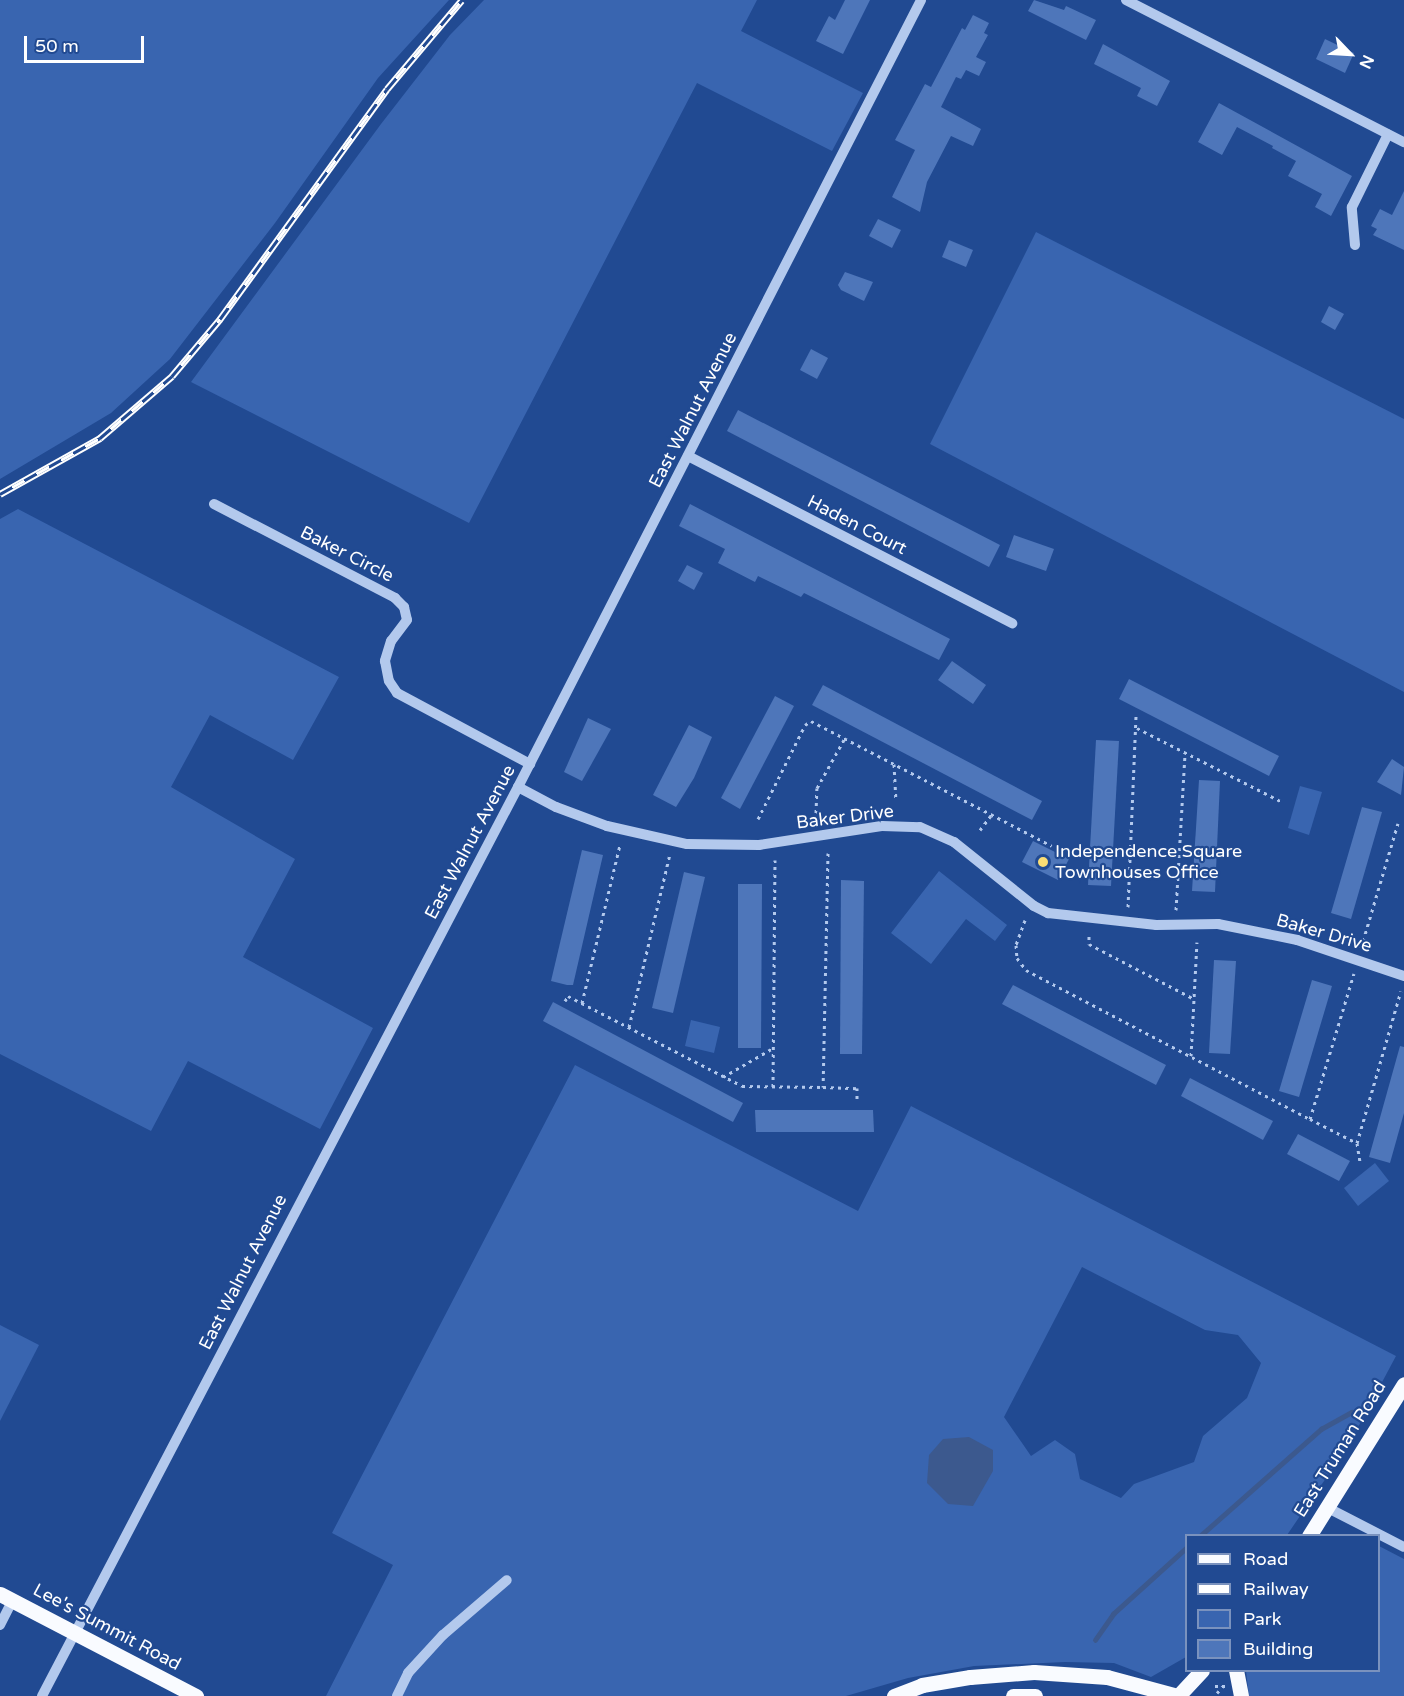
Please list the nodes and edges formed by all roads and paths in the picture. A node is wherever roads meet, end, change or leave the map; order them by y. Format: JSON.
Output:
{"nodes":[{"id":1,"x":921,"y":0,"type":"edge"},
{"id":2,"x":1126,"y":0,"type":"edge"},
{"id":3,"x":1388,"y":134,"type":"junction"},
{"id":4,"x":1404,"y":142,"type":"edge"},
{"id":5,"x":1355,"y":245,"type":"dead end"},
{"id":6,"x":688,"y":456,"type":"junction"},
{"id":7,"x":214,"y":504,"type":"dead end"},
{"id":8,"x":1012,"y":623,"type":"dead end"},
{"id":9,"x":1136,"y":713,"type":"dead end"},
{"id":10,"x":1137,"y":728,"type":"junction"},
{"id":11,"x":845,"y":738,"type":"junction"},
{"id":12,"x":1185,"y":752,"type":"junction"},
{"id":13,"x":530,"y":764,"type":"junction"},
{"id":14,"x":894,"y":764,"type":"junction"},
{"id":15,"x":518,"y":787,"type":"junction"},
{"id":16,"x":896,"y":801,"type":"dead end"},
{"id":17,"x":1282,"y":802,"type":"dead end"},
{"id":18,"x":816,"y":813,"type":"dead end"},
{"id":19,"x":992,"y":814,"type":"junction"},
{"id":20,"x":758,"y":819,"type":"dead end"},
{"id":21,"x":1398,"y":823,"type":"dead end"},
{"id":22,"x":980,"y":830,"type":"dead end"},
{"id":23,"x":620,"y":845,"type":"dead end"},
{"id":24,"x":1052,"y":846,"type":"dead end"},
{"id":25,"x":670,"y":851,"type":"dead end"},
{"id":26,"x":828,"y":854,"type":"dead end"},
{"id":27,"x":775,"y":860,"type":"dead end"},
{"id":28,"x":1128,"y":908,"type":"dead end"},
{"id":29,"x":1176,"y":910,"type":"dead end"},
{"id":30,"x":1025,"y":920,"type":"dead end"},
{"id":31,"x":1089,"y":936,"type":"dead end"},
{"id":32,"x":1197,"y":942,"type":"dead end"},
{"id":33,"x":1361,"y":950,"type":"dead end"},
{"id":34,"x":1355,"y":969,"type":"dead end"},
{"id":35,"x":1404,"y":976,"type":"edge"},
{"id":36,"x":1401,"y":991,"type":"dead end"},
{"id":37,"x":1194,"y":999,"type":"junction"},
{"id":38,"x":565,"y":1001,"type":"dead end"},
{"id":39,"x":582,"y":1003,"type":"junction"},
{"id":40,"x":629,"y":1027,"type":"junction"},
{"id":41,"x":773,"y":1048,"type":"junction"},
{"id":42,"x":1191,"y":1056,"type":"junction"},
{"id":43,"x":723,"y":1077,"type":"junction"},
{"id":44,"x":773,"y":1087,"type":"junction"},
{"id":45,"x":823,"y":1087,"type":"junction"},
{"id":46,"x":857,"y":1102,"type":"dead end"},
{"id":47,"x":1310,"y":1119,"type":"junction"},
{"id":48,"x":1357,"y":1143,"type":"junction"},
{"id":49,"x":1360,"y":1163,"type":"dead end"},
{"id":50,"x":1404,"y":1384,"type":"edge"},
{"id":51,"x":1328,"y":1508,"type":"junction"},
{"id":52,"x":1310,"y":1534,"type":"edge"},
{"id":53,"x":1379,"y":1534,"type":"edge"},
{"id":54,"x":1380,"y":1535,"type":"edge"},
{"id":55,"x":1404,"y":1547,"type":"edge"},
{"id":56,"x":507,"y":1580,"type":"dead end"},
{"id":57,"x":6,"y":1597,"type":"edge"},
{"id":58,"x":0,"y":1625,"type":"edge"},
{"id":59,"x":77,"y":1633,"type":"junction"},
{"id":60,"x":1201,"y":1672,"type":"edge"},
{"id":61,"x":1236,"y":1672,"type":"edge"},
{"id":62,"x":1223,"y":1686,"type":"dead end"},
{"id":63,"x":1217,"y":1693,"type":"dead end"},
{"id":64,"x":42,"y":1696,"type":"edge"},
{"id":65,"x":196,"y":1696,"type":"edge"},
{"id":66,"x":397,"y":1696,"type":"edge"},
{"id":67,"x":894,"y":1696,"type":"edge"},
{"id":68,"x":1013,"y":1696,"type":"edge"},
{"id":69,"x":1035,"y":1696,"type":"edge"},
{"id":70,"x":1178,"y":1696,"type":"edge"},
{"id":71,"x":1241,"y":1696,"type":"edge"}],
"edges":[{"from":1,"to":6,"type":"street","name":"East Walnut Avenue"},
{"from":2,"to":3,"type":"street"},
{"from":3,"to":4,"type":"street"},
{"from":3,"to":5,"type":"street"},
{"from":6,"to":8,"type":"street","name":"Haden Court"},
{"from":6,"to":13,"type":"street","name":"East Walnut Avenue"},
{"from":7,"to":13,"type":"street","name":"Baker Circle"},
{"from":9,"to":10,"type":"path"},
{"from":10,"to":12,"type":"path"},
{"from":10,"to":28,"type":"path"},
{"from":11,"to":14,"type":"path"},
{"from":11,"to":18,"type":"path"},
{"from":11,"to":20,"type":"path"},
{"from":12,"to":17,"type":"path"},
{"from":12,"to":29,"type":"path"},
{"from":13,"to":15,"type":"street","name":"East Walnut Avenue"},
{"from":14,"to":16,"type":"path"},
{"from":14,"to":19,"type":"path"},
{"from":15,"to":35,"type":"street","name":"Baker Drive"},
{"from":15,"to":59,"type":"street","name":"East Walnut Avenue"},
{"from":19,"to":22,"type":"path"},
{"from":19,"to":24,"type":"path"},
{"from":21,"to":33,"type":"path"},
{"from":23,"to":39,"type":"path"},
{"from":25,"to":40,"type":"path"},
{"from":26,"to":45,"type":"path"},
{"from":27,"to":41,"type":"path"},
{"from":30,"to":42,"type":"path"},
{"from":31,"to":37,"type":"path"},
{"from":32,"to":37,"type":"path"},
{"from":34,"to":47,"type":"path"},
{"from":36,"to":48,"type":"path"},
{"from":37,"to":42,"type":"path"},
{"from":38,"to":39,"type":"path"},
{"from":39,"to":40,"type":"path"},
{"from":40,"to":43,"type":"path"},
{"from":41,"to":43,"type":"path"},
{"from":41,"to":44,"type":"path"},
{"from":42,"to":47,"type":"path"},
{"from":43,"to":44,"type":"path"},
{"from":44,"to":45,"type":"path"},
{"from":45,"to":46,"type":"path"},
{"from":47,"to":48,"type":"path"},
{"from":48,"to":49,"type":"path"},
{"from":50,"to":51,"type":"main road","name":"East Truman Road"},
{"from":51,"to":52,"type":"main road","name":"East Truman Road"},
{"from":51,"to":53,"type":"street"},
{"from":54,"to":55,"type":"street"},
{"from":56,"to":66,"type":"street"},
{"from":57,"to":58,"type":"street"},
{"from":57,"to":59,"type":"main road","name":"Lee's Summit Road"},
{"from":59,"to":64,"type":"street","name":"East Walnut Avenue"},
{"from":59,"to":65,"type":"main road","name":"Lee's Summit Road"},
{"from":60,"to":70,"type":"main road"},
{"from":61,"to":71,"type":"main road"},
{"from":62,"to":63,"type":"path"},
{"from":67,"to":70,"type":"main road"},
{"from":68,"to":69,"type":"main road"}]}
